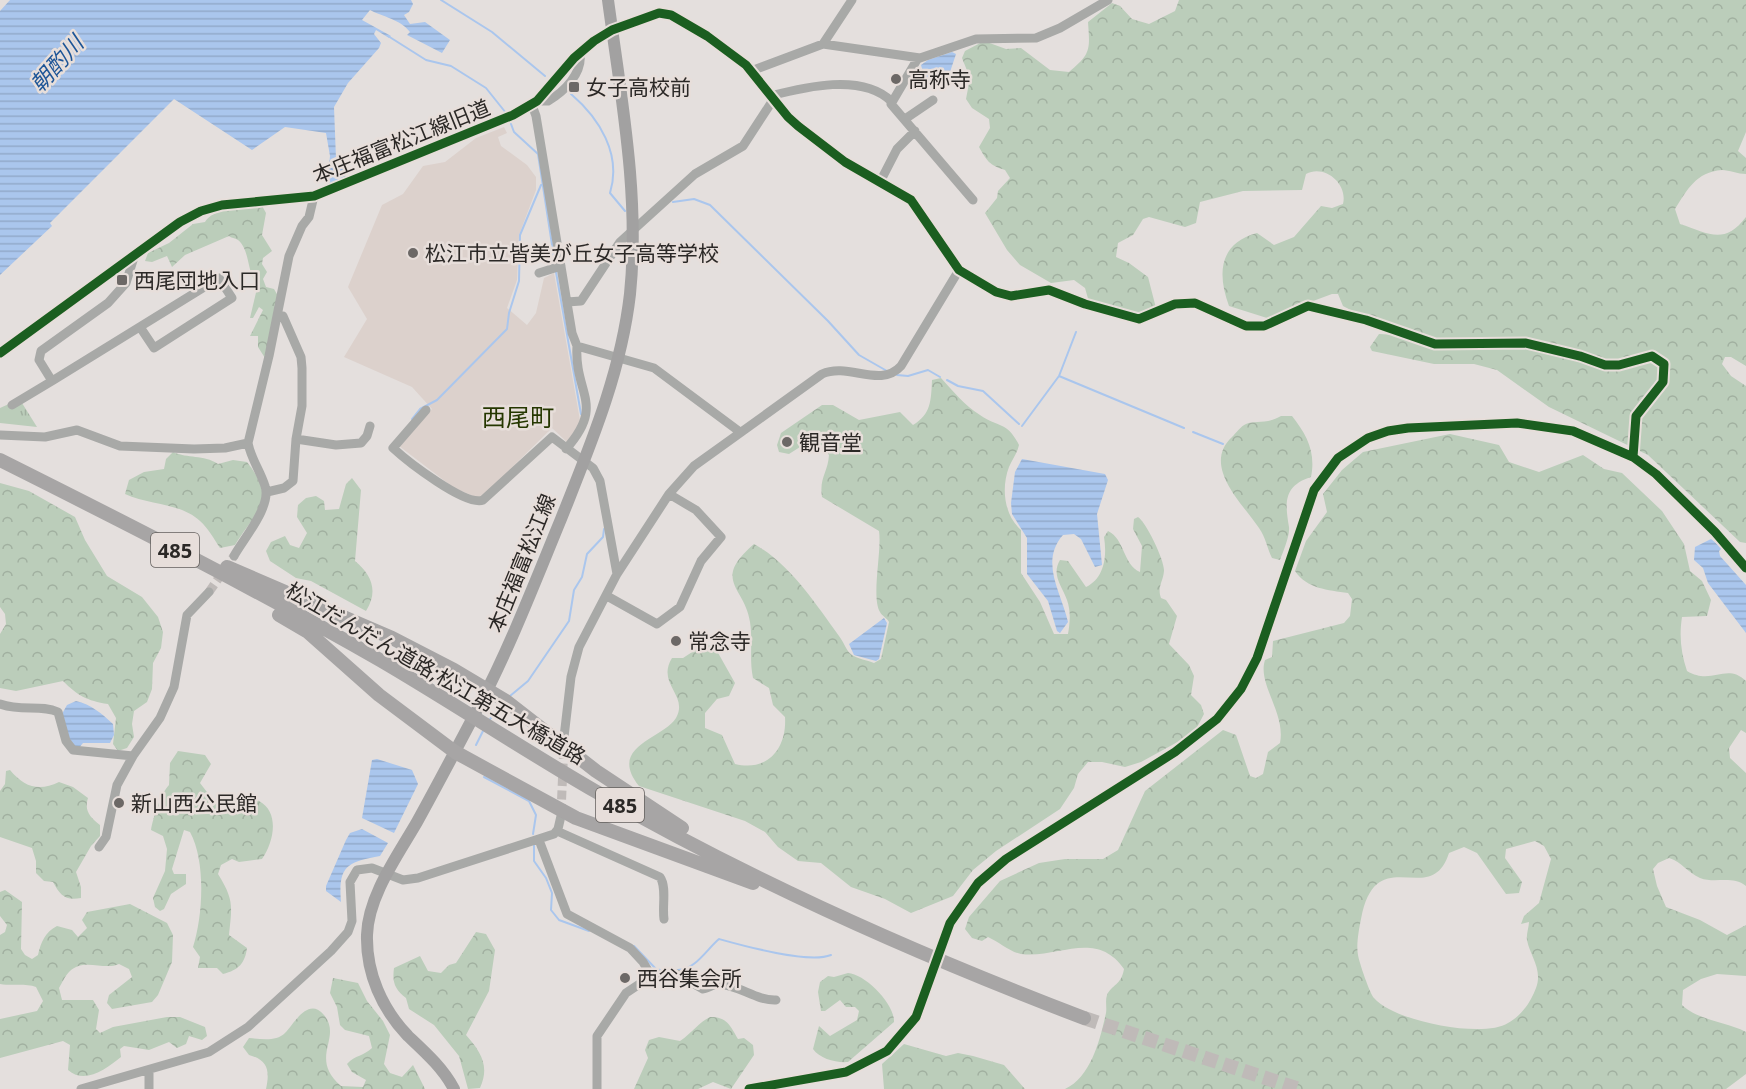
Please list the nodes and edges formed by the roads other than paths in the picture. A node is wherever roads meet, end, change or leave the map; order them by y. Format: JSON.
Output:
{"nodes":[{"id":1,"x":608,"y":0,"type":"edge"},
{"id":2,"x":852,"y":0,"type":"edge"},
{"id":3,"x":1108,"y":0,"type":"edge"},
{"id":4,"x":612,"y":30,"type":"junction"},
{"id":5,"x":823,"y":44,"type":"junction"},
{"id":6,"x":918,"y":58,"type":"junction"},
{"id":7,"x":751,"y":71,"type":"junction"},
{"id":8,"x":771,"y":98,"type":"junction"},
{"id":9,"x":933,"y":100,"type":"dead end"},
{"id":10,"x":891,"y":101,"type":"junction"},
{"id":11,"x":535,"y":103,"type":"junction"},
{"id":12,"x":905,"y":119,"type":"junction"},
{"id":13,"x":915,"y":131,"type":"junction"},
{"id":14,"x":880,"y":182,"type":"junction"},
{"id":15,"x":314,"y":196,"type":"junction"},
{"id":16,"x":972,"y":200,"type":"dead end"},
{"id":17,"x":632,"y":230,"type":"junction"},
{"id":18,"x":135,"y":254,"type":"junction"},
{"id":19,"x":558,"y":267,"type":"junction"},
{"id":20,"x":959,"y":270,"type":"junction"},
{"id":21,"x":539,"y":273,"type":"dead end"},
{"id":22,"x":567,"y":302,"type":"junction"},
{"id":23,"x":283,"y":316,"type":"dead end"},
{"id":24,"x":140,"y":327,"type":"junction"},
{"id":25,"x":577,"y":346,"type":"junction"},
{"id":26,"x":0,"y":353,"type":"edge"},
{"id":27,"x":619,"y":357,"type":"junction"},
{"id":28,"x":52,"y":381,"type":"junction"},
{"id":29,"x":12,"y":405,"type":"dead end"},
{"id":30,"x":426,"y":410,"type":"dead end"},
{"id":31,"x":370,"y":426,"type":"dead end"},
{"id":32,"x":740,"y":432,"type":"junction"},
{"id":33,"x":0,"y":435,"type":"edge"},
{"id":34,"x":296,"y":439,"type":"junction"},
{"id":35,"x":248,"y":443,"type":"junction"},
{"id":36,"x":566,"y":449,"type":"junction"},
{"id":37,"x":1633,"y":457,"type":"junction"},
{"id":38,"x":0,"y":460,"type":"edge"},
{"id":39,"x":584,"y":461,"type":"junction"},
{"id":40,"x":267,"y":492,"type":"junction"},
{"id":41,"x":669,"y":494,"type":"junction"},
{"id":42,"x":102,"y":511,"type":"junction"},
{"id":43,"x":234,"y":556,"type":"tunnel mouth"},
{"id":44,"x":1746,"y":568,"type":"edge"},
{"id":45,"x":617,"y":574,"type":"junction"},
{"id":46,"x":248,"y":588,"type":"junction"},
{"id":47,"x":209,"y":592,"type":"tunnel mouth"},
{"id":48,"x":607,"y":596,"type":"junction"},
{"id":49,"x":487,"y":690,"type":"junction"},
{"id":50,"x":0,"y":704,"type":"edge"},
{"id":51,"x":564,"y":737,"type":"tunnel mouth"},
{"id":52,"x":455,"y":752,"type":"junction"},
{"id":53,"x":133,"y":756,"type":"junction"},
{"id":54,"x":561,"y":816,"type":"tunnel mouth"},
{"id":55,"x":557,"y":831,"type":"junction"},
{"id":56,"x":539,"y":840,"type":"junction"},
{"id":57,"x":99,"y":847,"type":"dead end"},
{"id":58,"x":387,"y":875,"type":"junction"},
{"id":59,"x":753,"y":875,"type":"junction"},
{"id":60,"x":664,"y":919,"type":"dead end"},
{"id":61,"x":851,"y":922,"type":"junction"},
{"id":62,"x":650,"y":975,"type":"junction"},
{"id":63,"x":777,"y":1000,"type":"dead end"},
{"id":64,"x":1084,"y":1018,"type":"tunnel mouth"},
{"id":65,"x":149,"y":1070,"type":"junction"},
{"id":66,"x":81,"y":1089,"type":"edge"},
{"id":67,"x":150,"y":1089,"type":"edge"},
{"id":68,"x":454,"y":1089,"type":"edge"},
{"id":69,"x":597,"y":1089,"type":"edge"},
{"id":70,"x":749,"y":1089,"type":"edge"}],
"edges":[{"from":1,"to":4,"type":"main road","name":"本庄福富松江線"},
{"from":2,"to":5,"type":"street"},
{"from":3,"to":6,"type":"street"},
{"from":4,"to":7,"type":"street","name":"本庄福富松江線旧道"},
{"from":4,"to":11,"type":"street","name":"本庄福富松江線旧道"},
{"from":4,"to":17,"type":"main road","name":"本庄福富松江線"},
{"from":5,"to":6,"type":"street"},
{"from":5,"to":7,"type":"street"},
{"from":6,"to":10,"type":"street"},
{"from":7,"to":8,"type":"street","name":"本庄福富松江線旧道"},
{"from":8,"to":10,"type":"street"},
{"from":8,"to":14,"type":"street","name":"本庄福富松江線旧道"},
{"from":8,"to":17,"type":"street"},
{"from":9,"to":12,"type":"street"},
{"from":10,"to":12,"type":"street"},
{"from":11,"to":15,"type":"street","name":"本庄福富松江線旧道"},
{"from":11,"to":19,"type":"street"},
{"from":12,"to":13,"type":"street"},
{"from":13,"to":14,"type":"street"},
{"from":13,"to":16,"type":"street"},
{"from":14,"to":20,"type":"street","name":"本庄福富松江線旧道"},
{"from":15,"to":18,"type":"street","name":"本庄福富松江線旧道"},
{"from":15,"to":35,"type":"street"},
{"from":17,"to":22,"type":"street"},
{"from":17,"to":27,"type":"main road","name":"本庄福富松江線"},
{"from":18,"to":26,"type":"street","name":"本庄福富松江線旧道"},
{"from":18,"to":28,"type":"street"},
{"from":19,"to":21,"type":"street"},
{"from":19,"to":22,"type":"street"},
{"from":20,"to":32,"type":"street"},
{"from":20,"to":37,"type":"street"},
{"from":22,"to":25,"type":"street"},
{"from":23,"to":34,"type":"street"},
{"from":24,"to":24,"type":"street"},
{"from":24,"to":28,"type":"street"},
{"from":25,"to":27,"type":"street"},
{"from":25,"to":36,"type":"street"},
{"from":27,"to":32,"type":"street"},
{"from":27,"to":39,"type":"main road","name":"本庄福富松江線"},
{"from":28,"to":29,"type":"street"},
{"from":30,"to":36,"type":"street"},
{"from":31,"to":34,"type":"street"},
{"from":32,"to":41,"type":"street"},
{"from":33,"to":35,"type":"street"},
{"from":34,"to":40,"type":"street"},
{"from":35,"to":40,"type":"street"},
{"from":36,"to":39,"type":"street"},
{"from":37,"to":44,"type":"street"},
{"from":37,"to":70,"type":"street"},
{"from":38,"to":42,"type":"highway","name":"松江だんだん道路;松江第五大橋道路","number":"485"},
{"from":39,"to":45,"type":"street"},
{"from":39,"to":49,"type":"main road","name":"本庄福富松江線"},
{"from":40,"to":43,"type":"street"},
{"from":41,"to":45,"type":"street"},
{"from":41,"to":48,"type":"street"},
{"from":42,"to":46,"type":"highway","name":"松江だんだん道路;松江第五大橋道路","number":"485"},
{"from":42,"to":49,"type":"highway"},
{"from":45,"to":48,"type":"street"},
{"from":46,"to":52,"type":"highway"},
{"from":46,"to":59,"type":"highway","name":"松江だんだん道路;松江第五大橋道路","number":"485"},
{"from":47,"to":53,"type":"street"},
{"from":48,"to":51,"type":"street"},
{"from":49,"to":52,"type":"main road","name":"本庄福富松江線"},
{"from":49,"to":59,"type":"highway"},
{"from":50,"to":53,"type":"street"},
{"from":52,"to":58,"type":"main road","name":"本庄福富松江線"},
{"from":52,"to":61,"type":"highway"},
{"from":53,"to":57,"type":"street"},
{"from":54,"to":55,"type":"street"},
{"from":55,"to":56,"type":"street"},
{"from":55,"to":60,"type":"street"},
{"from":56,"to":58,"type":"street"},
{"from":56,"to":62,"type":"street"},
{"from":58,"to":65,"type":"street"},
{"from":58,"to":68,"type":"main road","name":"本庄福富松江線"},
{"from":59,"to":61,"type":"highway","name":"松江だんだん道路;松江第五大橋道路","number":"485"},
{"from":61,"to":64,"type":"highway","name":"松江だんだん道路;松江第五大橋道路","number":"485"},
{"from":62,"to":63,"type":"street"},
{"from":62,"to":69,"type":"street"},
{"from":65,"to":66,"type":"street"},
{"from":65,"to":67,"type":"street"}]}
